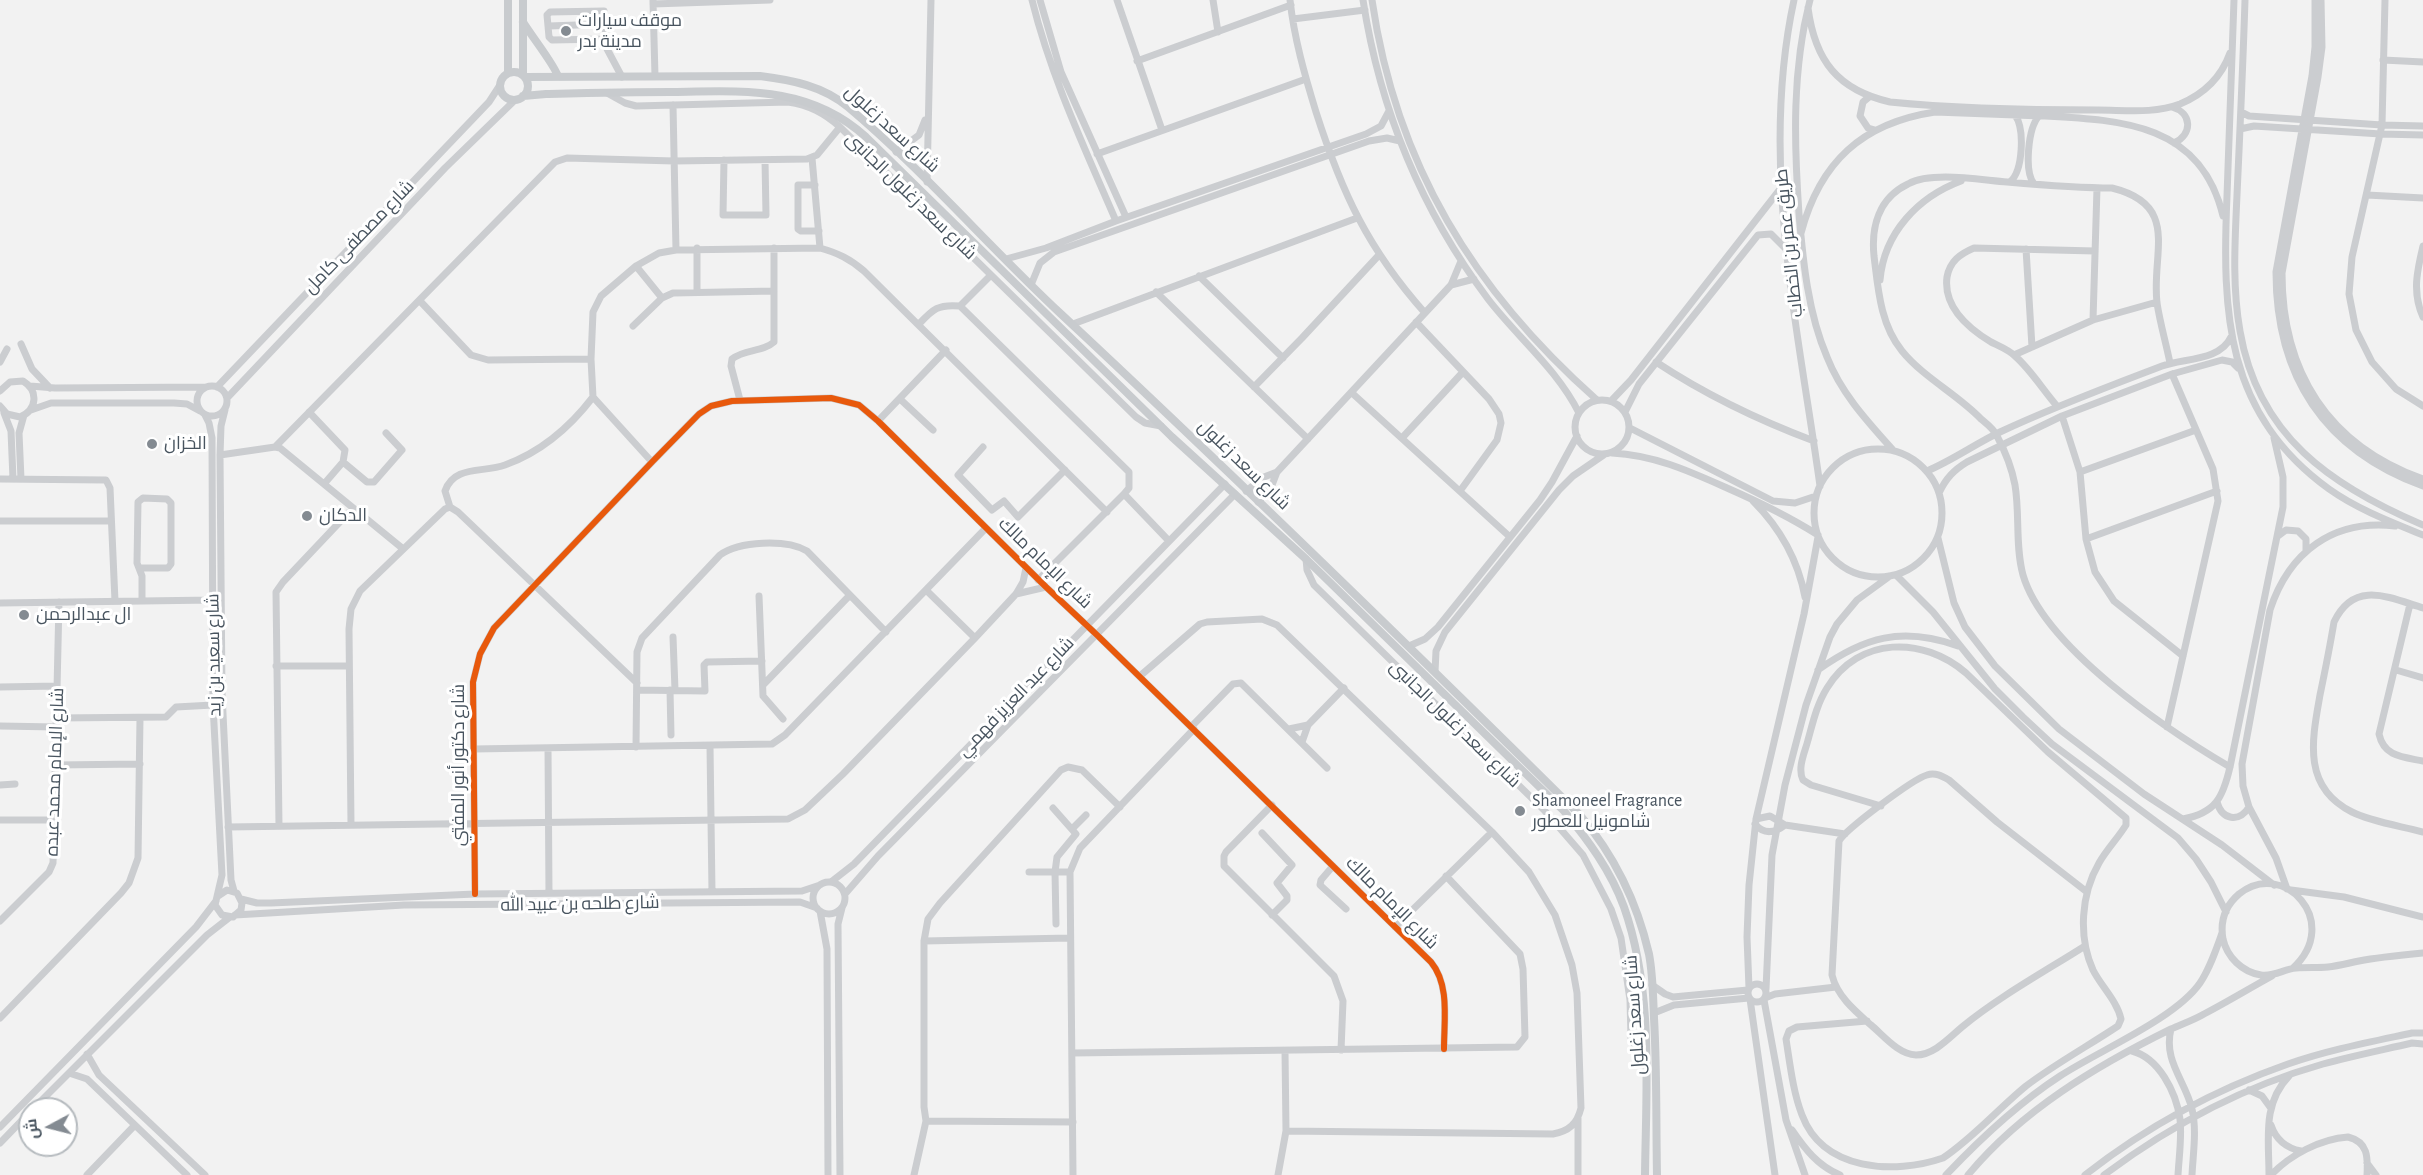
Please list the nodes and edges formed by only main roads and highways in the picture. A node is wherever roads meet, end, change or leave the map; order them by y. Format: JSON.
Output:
{"nodes":[{"id":1,"x":508,"y":0,"type":"edge"},
{"id":2,"x":523,"y":0,"type":"edge"},
{"id":3,"x":523,"y":21,"type":"junction"},
{"id":4,"x":523,"y":46,"type":"junction"},
{"id":5,"x":508,"y":47,"type":"junction"},
{"id":6,"x":508,"y":73,"type":"junction"},
{"id":7,"x":524,"y":76,"type":"junction"},
{"id":8,"x":558,"y":77,"type":"junction"},
{"id":9,"x":519,"y":98,"type":"junction"},
{"id":10,"x":964,"y":226,"type":"junction"},
{"id":11,"x":1306,"y":547,"type":"junction"},
{"id":12,"x":1303,"y":557,"type":"junction"},
{"id":13,"x":1494,"y":737,"type":"junction"},
{"id":14,"x":1645,"y":1175,"type":"edge"},
{"id":15,"x":1657,"y":1175,"type":"edge"}],
"edges":[{"from":1,"to":5,"type":"main road"},
{"from":2,"to":3,"type":"main road"},
{"from":3,"to":4,"type":"main road"},
{"from":3,"to":8,"type":"main road"},
{"from":4,"to":5,"type":"main road"},
{"from":4,"to":7,"type":"main road"},
{"from":5,"to":6,"type":"main road"},
{"from":6,"to":7,"type":"main road"},
{"from":6,"to":9,"type":"main road"},
{"from":7,"to":8,"type":"main road","name":"شارع سعد زغلول"},
{"from":7,"to":9,"type":"main road"},
{"from":8,"to":10,"type":"main road","name":"شارع سعد زغلول"},
{"from":9,"to":10,"type":"main road","name":"شارع سعد زغلول"},
{"from":10,"to":11,"type":"main road","name":"شارع سعد زغلول"},
{"from":10,"to":12,"type":"main road","name":"شارع سعد زغلول"},
{"from":11,"to":12,"type":"main road"},
{"from":11,"to":13,"type":"main road","name":"شارع سعد زغلول"},
{"from":12,"to":13,"type":"main road","name":"شارع سعد زغلول"},
{"from":13,"to":14,"type":"main road","name":"شارع سعد زغلول"},
{"from":13,"to":15,"type":"main road","name":"شارع سعد زغلول"}]}
